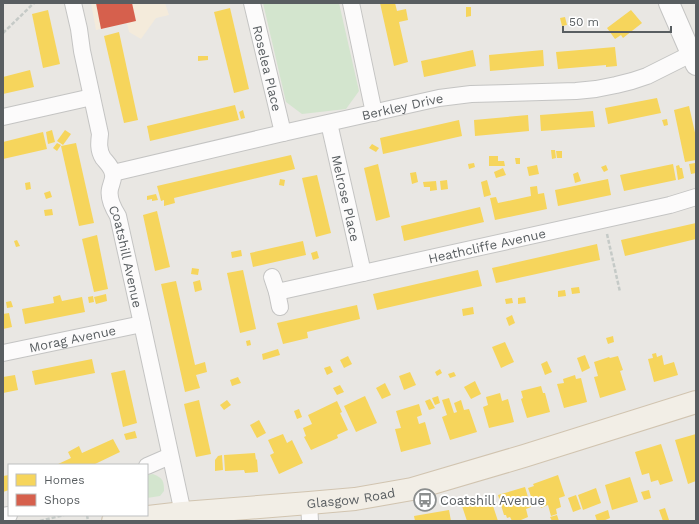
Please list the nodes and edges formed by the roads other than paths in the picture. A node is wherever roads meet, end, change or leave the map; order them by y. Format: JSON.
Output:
{"nodes":[{"id":1,"x":73,"y":3,"type":"edge"},
{"id":2,"x":252,"y":3,"type":"edge"},
{"id":3,"x":351,"y":3,"type":"edge"},
{"id":4,"x":669,"y":3,"type":"edge"},
{"id":5,"x":693,"y":59,"type":"edge"},
{"id":6,"x":92,"y":97,"type":"junction"},
{"id":7,"x":374,"y":113,"type":"junction"},
{"id":8,"x":3,"y":117,"type":"edge"},
{"id":9,"x":330,"y":123,"type":"junction"},
{"id":10,"x":283,"y":133,"type":"junction"},
{"id":11,"x":113,"y":173,"type":"junction"},
{"id":12,"x":696,"y":198,"type":"edge"},
{"id":13,"x":362,"y":273,"type":"junction"},
{"id":14,"x":272,"y":277,"type":"dead end"},
{"id":15,"x":142,"y":324,"type":"junction"},
{"id":16,"x":3,"y":353,"type":"edge"},
{"id":17,"x":696,"y":402,"type":"edge"},
{"id":18,"x":170,"y":456,"type":"junction"},
{"id":19,"x":148,"y":466,"type":"edge"},
{"id":20,"x":310,"y":512,"type":"edge"},
{"id":21,"x":183,"y":513,"type":"junction"},
{"id":22,"x":113,"y":521,"type":"edge"}],
"edges":[{"from":1,"to":6,"type":"street"},
{"from":2,"to":10,"type":"street","name":"Roselea Place"},
{"from":3,"to":7,"type":"street"},
{"from":4,"to":5,"type":"street"},
{"from":5,"to":7,"type":"street","name":"Berkley Drive"},
{"from":6,"to":8,"type":"street"},
{"from":6,"to":11,"type":"street"},
{"from":7,"to":9,"type":"street","name":"Berkley Drive"},
{"from":9,"to":10,"type":"street","name":"Berkley Drive"},
{"from":9,"to":13,"type":"street","name":"Melrose Place"},
{"from":10,"to":11,"type":"street","name":"Berkley Drive"},
{"from":11,"to":15,"type":"street","name":"Coatshill Avenue"},
{"from":12,"to":13,"type":"street","name":"Heathcliffe Avenue"},
{"from":13,"to":14,"type":"street","name":"Heathcliffe Avenue"},
{"from":15,"to":16,"type":"street","name":"Morag Avenue"},
{"from":15,"to":18,"type":"street","name":"Coatshill Avenue"},
{"from":17,"to":20,"type":"main road","name":"Glasgow Road"},
{"from":18,"to":19,"type":"street"},
{"from":18,"to":21,"type":"street","name":"Coatshill Avenue"},
{"from":20,"to":21,"type":"main road","name":"Glasgow Road"},
{"from":21,"to":22,"type":"main road","name":"Glasgow Road"}]}
